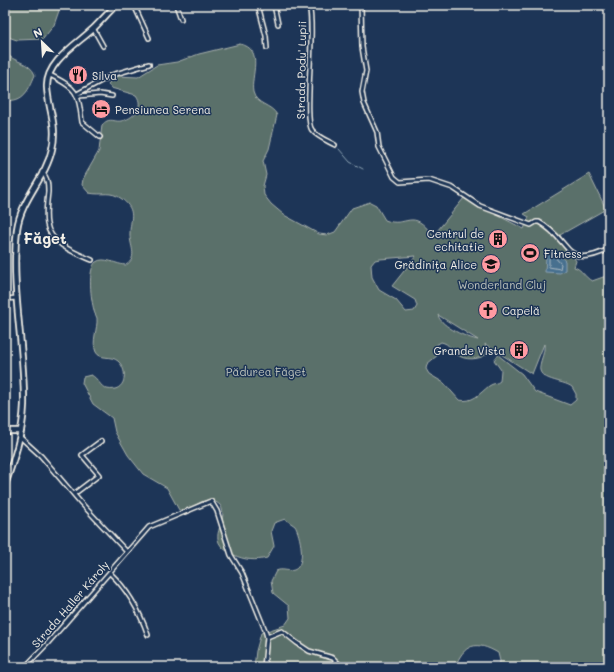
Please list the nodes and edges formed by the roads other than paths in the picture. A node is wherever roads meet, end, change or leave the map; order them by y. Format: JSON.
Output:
{"nodes":[{"id":1,"x":116,"y":5,"type":"edge"},
{"id":2,"x":134,"y":5,"type":"edge"},
{"id":3,"x":176,"y":5,"type":"edge"},
{"id":4,"x":258,"y":5,"type":"edge"},
{"id":5,"x":274,"y":5,"type":"edge"},
{"id":6,"x":310,"y":5,"type":"edge"},
{"id":7,"x":361,"y":5,"type":"edge"},
{"id":8,"x":181,"y":19,"type":"dead end"},
{"id":9,"x":278,"y":24,"type":"dead end"},
{"id":10,"x":93,"y":28,"type":"junction"},
{"id":11,"x":149,"y":38,"type":"dead end"},
{"id":12,"x":103,"y":46,"type":"dead end"},
{"id":13,"x":267,"y":48,"type":"dead end"},
{"id":14,"x":149,"y":64,"type":"dead end"},
{"id":15,"x":50,"y":75,"type":"junction"},
{"id":16,"x":78,"y":95,"type":"junction"},
{"id":17,"x":112,"y":96,"type":"dead end"},
{"id":18,"x":100,"y":137,"type":"dead end"},
{"id":19,"x":335,"y":145,"type":"dead end"},
{"id":20,"x":42,"y":172,"type":"junction"},
{"id":21,"x":609,"y":249,"type":"edge"},
{"id":22,"x":92,"y":260,"type":"dead end"},
{"id":23,"x":18,"y":298,"type":"junction"},
{"id":24,"x":5,"y":299,"type":"edge"},
{"id":25,"x":5,"y":430,"type":"edge"},
{"id":26,"x":21,"y":431,"type":"junction"},
{"id":27,"x":20,"y":437,"type":"junction"},
{"id":28,"x":101,"y":441,"type":"dead end"},
{"id":29,"x":5,"y":484,"type":"edge"},
{"id":30,"x":74,"y":494,"type":"junction"},
{"id":31,"x":126,"y":551,"type":"junction"},
{"id":32,"x":110,"y":573,"type":"junction"},
{"id":33,"x":148,"y":635,"type":"dead end"},
{"id":34,"x":267,"y":637,"type":"junction"},
{"id":35,"x":25,"y":667,"type":"edge"},
{"id":36,"x":264,"y":667,"type":"edge"},
{"id":37,"x":342,"y":667,"type":"edge"}],
"edges":[{"from":1,"to":10,"type":"main road"},
{"from":2,"to":11,"type":"street"},
{"from":3,"to":8,"type":"street"},
{"from":4,"to":13,"type":"street"},
{"from":5,"to":9,"type":"street"},
{"from":6,"to":19,"type":"street","name":"Strada Podu' Lupii"},
{"from":7,"to":21,"type":"street"},
{"from":10,"to":12,"type":"street"},
{"from":10,"to":15,"type":"main road"},
{"from":14,"to":16,"type":"street"},
{"from":15,"to":16,"type":"street"},
{"from":15,"to":20,"type":"main road"},
{"from":16,"to":17,"type":"street"},
{"from":16,"to":18,"type":"street"},
{"from":20,"to":22,"type":"street"},
{"from":20,"to":23,"type":"main road"},
{"from":23,"to":24,"type":"street"},
{"from":23,"to":26,"type":"main road"},
{"from":25,"to":26,"type":"main road"},
{"from":26,"to":27,"type":"main road"},
{"from":27,"to":29,"type":"main road"},
{"from":27,"to":30,"type":"street"},
{"from":28,"to":30,"type":"street"},
{"from":30,"to":31,"type":"street"},
{"from":31,"to":32,"type":"street","name":"Strada Haller Károly"},
{"from":31,"to":34,"type":"street","name":"Strada Haller Károly"},
{"from":32,"to":33,"type":"street"},
{"from":32,"to":35,"type":"street","name":"Strada Haller Károly"},
{"from":34,"to":36,"type":"street"},
{"from":34,"to":37,"type":"street"}]}
